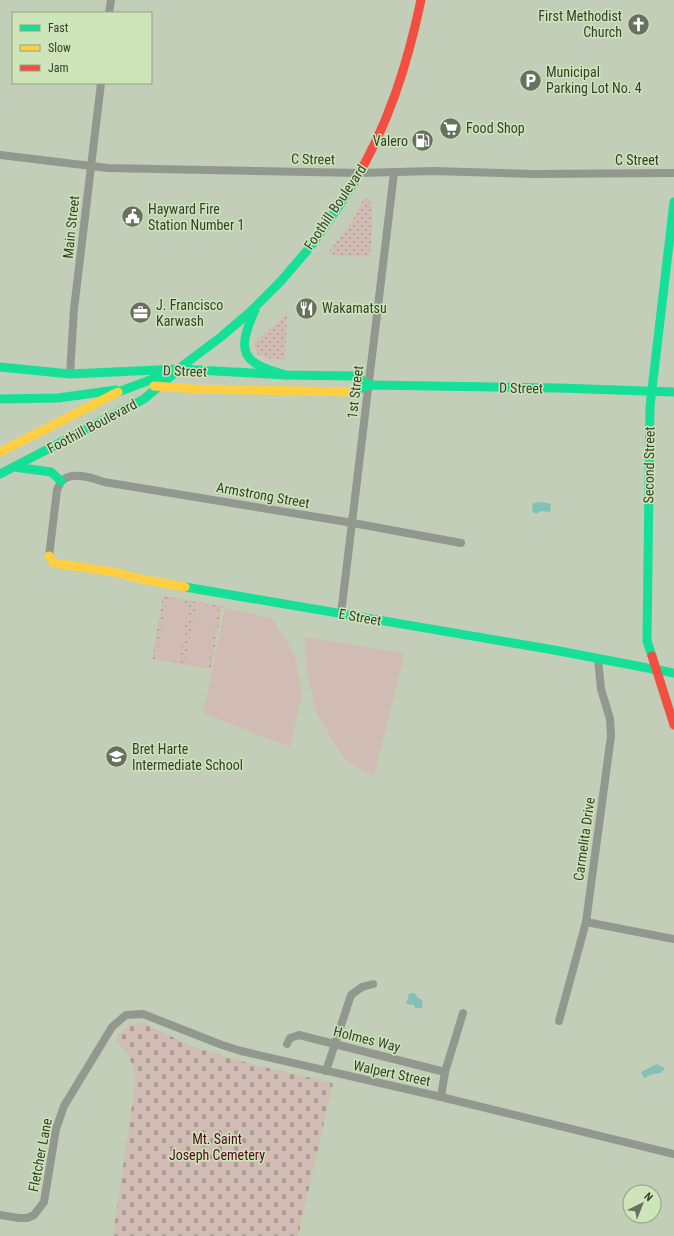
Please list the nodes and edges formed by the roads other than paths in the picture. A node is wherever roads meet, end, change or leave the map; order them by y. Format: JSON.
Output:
{"nodes":[{"id":1,"x":111,"y":0,"type":"edge"},
{"id":2,"x":421,"y":0,"type":"edge"},
{"id":3,"x":109,"y":12,"type":"edge"},
{"id":4,"x":101,"y":84,"type":"edge"},
{"id":5,"x":0,"y":155,"type":"edge"},
{"id":6,"x":91,"y":166,"type":"junction"},
{"id":7,"x":360,"y":173,"type":"junction"},
{"id":8,"x":394,"y":173,"type":"junction"},
{"id":9,"x":674,"y":173,"type":"edge"},
{"id":10,"x":674,"y":202,"type":"edge"},
{"id":11,"x":664,"y":284,"type":"junction"},
{"id":12,"x":674,"y":284,"type":"edge"},
{"id":13,"x":256,"y":306,"type":"junction"},
{"id":14,"x":0,"y":367,"type":"edge"},
{"id":15,"x":179,"y":369,"type":"junction"},
{"id":16,"x":70,"y":374,"type":"junction"},
{"id":17,"x":286,"y":375,"type":"junction"},
{"id":18,"x":369,"y":385,"type":"junction"},
{"id":19,"x":161,"y":386,"type":"junction"},
{"id":20,"x":125,"y":388,"type":"junction"},
{"id":21,"x":651,"y":391,"type":"junction"},
{"id":22,"x":674,"y":392,"type":"edge"},
{"id":23,"x":0,"y":399,"type":"edge"},
{"id":24,"x":0,"y":452,"type":"edge"},
{"id":25,"x":14,"y":467,"type":"junction"},
{"id":26,"x":0,"y":474,"type":"edge"},
{"id":27,"x":61,"y":481,"type":"junction"},
{"id":28,"x":353,"y":523,"type":"junction"},
{"id":29,"x":461,"y":543,"type":"dead end"},
{"id":30,"x":49,"y":556,"type":"joint"},
{"id":31,"x":341,"y":614,"type":"junction"},
{"id":32,"x":598,"y":659,"type":"junction"},
{"id":33,"x":656,"y":670,"type":"junction"},
{"id":34,"x":674,"y":673,"type":"edge"},
{"id":35,"x":674,"y":725,"type":"edge"},
{"id":36,"x":586,"y":922,"type":"junction"},
{"id":37,"x":674,"y":939,"type":"edge"},
{"id":38,"x":373,"y":984,"type":"dead end"},
{"id":39,"x":463,"y":1013,"type":"dead end"},
{"id":40,"x":558,"y":1021,"type":"dead end"},
{"id":41,"x":112,"y":1027,"type":"joint"},
{"id":42,"x":287,"y":1044,"type":"dead end"},
{"id":43,"x":335,"y":1044,"type":"junction"},
{"id":44,"x":326,"y":1071,"type":"junction"},
{"id":45,"x":445,"y":1072,"type":"junction"},
{"id":46,"x":442,"y":1097,"type":"junction"},
{"id":47,"x":674,"y":1154,"type":"edge"},
{"id":48,"x":0,"y":1216,"type":"edge"}],
"edges":[{"from":1,"to":3,"type":"street"},
{"from":2,"to":7,"type":"main road","name":"Foothill Boulevard"},
{"from":4,"to":6,"type":"street","name":"Main Street"},
{"from":5,"to":6,"type":"street","name":"C Street"},
{"from":6,"to":7,"type":"street","name":"C Street"},
{"from":6,"to":16,"type":"street","name":"Main Street"},
{"from":7,"to":8,"type":"street","name":"C Street"},
{"from":7,"to":13,"type":"main road","name":"Foothill Boulevard"},
{"from":8,"to":9,"type":"street","name":"C Street"},
{"from":8,"to":18,"type":"street","name":"1st Street"},
{"from":10,"to":11,"type":"main road","name":"Second Street"},
{"from":11,"to":12,"type":"street"},
{"from":11,"to":21,"type":"main road","name":"Second Street"},
{"from":13,"to":15,"type":"main road","name":"Foothill Boulevard"},
{"from":13,"to":17,"type":"main road"},
{"from":14,"to":16,"type":"main road","name":"D Street"},
{"from":15,"to":16,"type":"main road","name":"D Street"},
{"from":15,"to":17,"type":"main road","name":"D Street"},
{"from":15,"to":19,"type":"main road","name":"Foothill Boulevard"},
{"from":15,"to":20,"type":"main road","name":"Foothill Boulevard"},
{"from":17,"to":18,"type":"main road","name":"D Street"},
{"from":18,"to":19,"type":"main road","name":"D Street"},
{"from":18,"to":21,"type":"main road","name":"D Street"},
{"from":18,"to":28,"type":"street","name":"1st Street"},
{"from":19,"to":20,"type":"main road","name":"D Street"},
{"from":19,"to":25,"type":"main road","name":"Foothill Boulevard"},
{"from":20,"to":23,"type":"main road","name":"D Street"},
{"from":20,"to":24,"type":"main road","name":"Foothill Boulevard"},
{"from":21,"to":22,"type":"main road","name":"D Street"},
{"from":21,"to":33,"type":"main road","name":"Second Street"},
{"from":25,"to":26,"type":"main road","name":"Foothill Boulevard"},
{"from":25,"to":27,"type":"main road"},
{"from":27,"to":28,"type":"street","name":"Armstrong Street"},
{"from":27,"to":30,"type":"street"},
{"from":28,"to":29,"type":"street","name":"Armstrong Street"},
{"from":28,"to":31,"type":"street","name":"1st Street"},
{"from":30,"to":31,"type":"main road","name":"E Street"},
{"from":31,"to":32,"type":"main road","name":"E Street"},
{"from":32,"to":33,"type":"main road","name":"E Street"},
{"from":32,"to":36,"type":"street","name":"Carmelita Drive"},
{"from":33,"to":34,"type":"main road","name":"E Street"},
{"from":33,"to":35,"type":"main road","name":"Second Street"},
{"from":36,"to":37,"type":"street"},
{"from":36,"to":40,"type":"street","name":"Carmelita Drive"},
{"from":38,"to":43,"type":"street"},
{"from":39,"to":45,"type":"street"},
{"from":41,"to":44,"type":"street","name":"Walpert Street"},
{"from":41,"to":48,"type":"street","name":"Fletcher Lane"},
{"from":42,"to":43,"type":"street","name":"Holmes Way"},
{"from":43,"to":44,"type":"street"},
{"from":43,"to":45,"type":"street","name":"Holmes Way"},
{"from":44,"to":46,"type":"street","name":"Walpert Street"},
{"from":45,"to":46,"type":"street"},
{"from":46,"to":47,"type":"street","name":"Walpert Street"}]}
